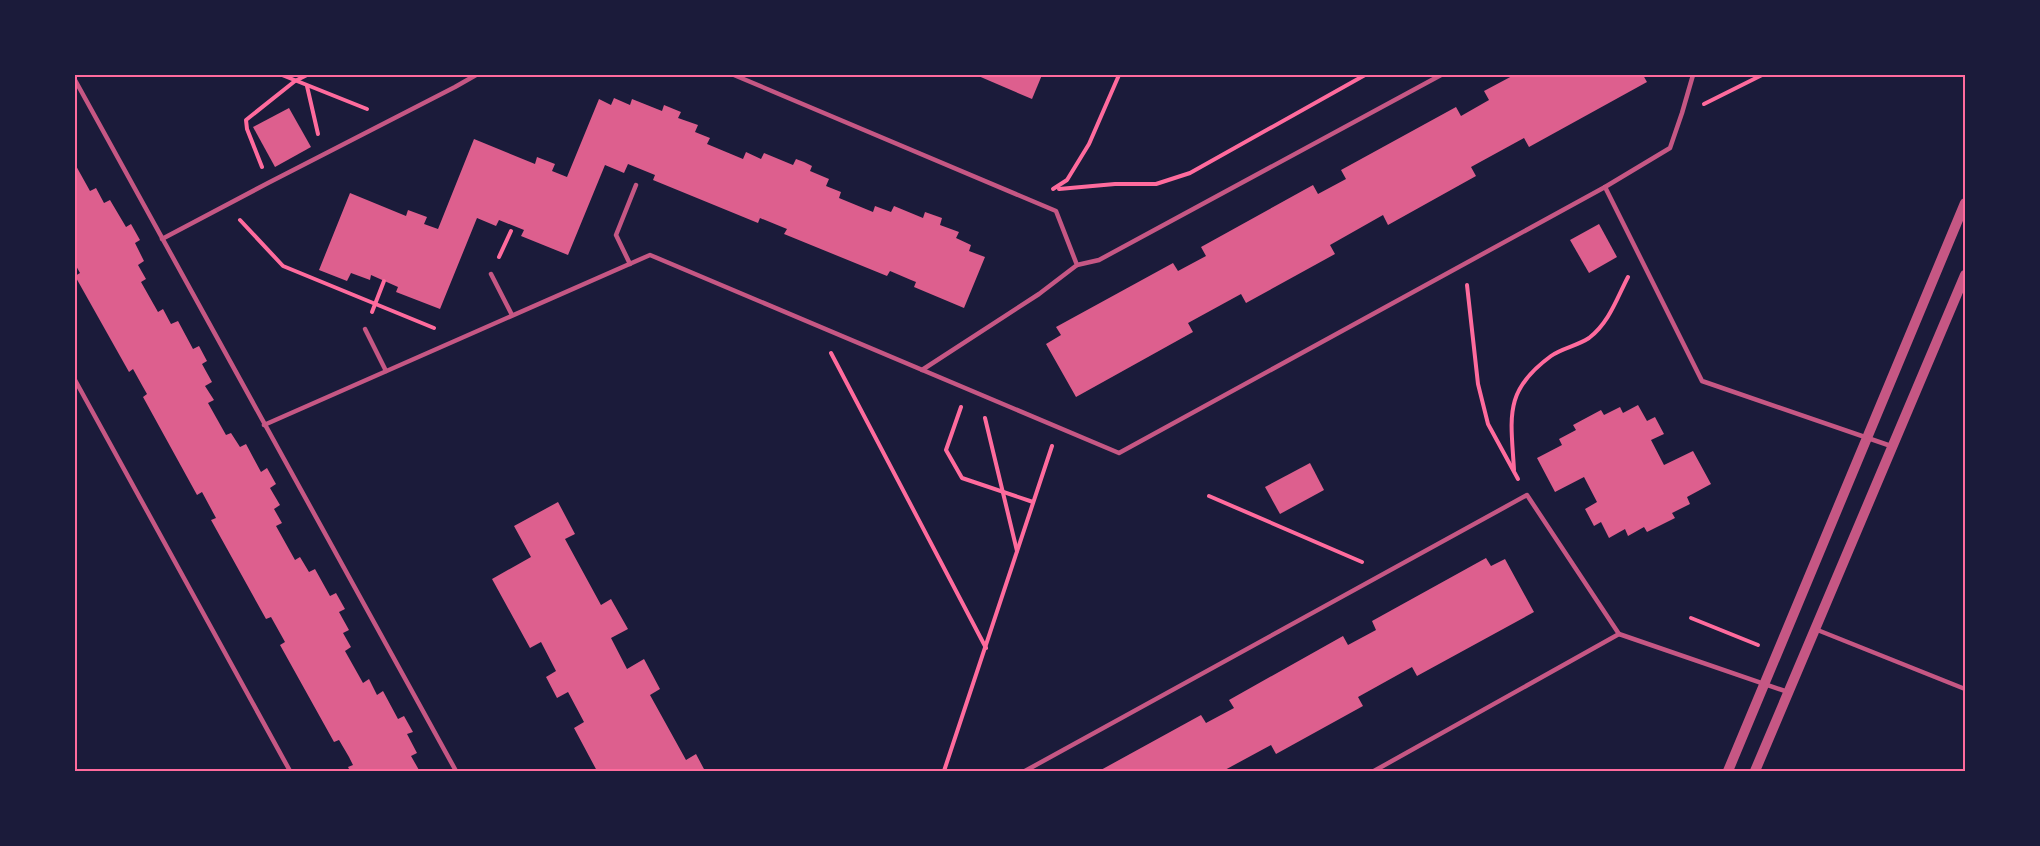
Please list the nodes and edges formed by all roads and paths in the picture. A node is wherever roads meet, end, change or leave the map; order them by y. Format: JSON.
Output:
{"nodes":[{"id":1,"x":282,"y":75,"type":"edge"},
{"id":2,"x":307,"y":75,"type":"edge"},
{"id":3,"x":476,"y":75,"type":"edge"},
{"id":4,"x":734,"y":75,"type":"edge"},
{"id":5,"x":1119,"y":75,"type":"edge"},
{"id":6,"x":1365,"y":75,"type":"edge"},
{"id":7,"x":1441,"y":75,"type":"edge"},
{"id":8,"x":1693,"y":75,"type":"edge"},
{"id":9,"x":1762,"y":75,"type":"edge"},
{"id":10,"x":75,"y":80,"type":"edge"},
{"id":11,"x":295,"y":81,"type":"junction"},
{"id":12,"x":306,"y":86,"type":"junction"},
{"id":13,"x":1682,"y":113,"type":"junction"},
{"id":14,"x":393,"y":119,"type":"junction"},
{"id":15,"x":323,"y":155,"type":"junction"},
{"id":16,"x":268,"y":183,"type":"junction"},
{"id":17,"x":636,"y":185,"type":"dead end"},
{"id":18,"x":1605,"y":187,"type":"junction"},
{"id":19,"x":1965,"y":203,"type":"edge"},
{"id":20,"x":226,"y":206,"type":"junction"},
{"id":21,"x":511,"y":231,"type":"dead end"},
{"id":22,"x":162,"y":239,"type":"junction"},
{"id":23,"x":1640,"y":257,"type":"junction"},
{"id":24,"x":1465,"y":262,"type":"junction"},
{"id":25,"x":630,"y":264,"type":"junction"},
{"id":26,"x":1077,"y":265,"type":"junction"},
{"id":27,"x":491,"y":274,"type":"joint"},
{"id":28,"x":1965,"y":275,"type":"edge"},
{"id":29,"x":384,"y":281,"type":"dead end"},
{"id":30,"x":375,"y":304,"type":"junction"},
{"id":31,"x":512,"y":315,"type":"junction"},
{"id":32,"x":816,"y":326,"type":"junction"},
{"id":33,"x":365,"y":329,"type":"joint"},
{"id":34,"x":460,"y":338,"type":"junction"},
{"id":35,"x":922,"y":370,"type":"junction"},
{"id":36,"x":386,"y":371,"type":"junction"},
{"id":37,"x":75,"y":380,"type":"edge"},
{"id":38,"x":967,"y":390,"type":"junction"},
{"id":39,"x":979,"y":394,"type":"junction"},
{"id":40,"x":264,"y":425,"type":"junction"},
{"id":41,"x":1058,"y":428,"type":"junction"},
{"id":42,"x":1867,"y":438,"type":"junction"},
{"id":43,"x":1893,"y":446,"type":"junction"},
{"id":44,"x":1514,"y":470,"type":"junction"},
{"id":45,"x":1002,"y":491,"type":"junction"},
{"id":46,"x":1527,"y":495,"type":"junction"},
{"id":47,"x":1209,"y":496,"type":"dead end"},
{"id":48,"x":1034,"y":502,"type":"junction"},
{"id":49,"x":1017,"y":552,"type":"junction"},
{"id":50,"x":1387,"y":572,"type":"junction"},
{"id":51,"x":1691,"y":618,"type":"dead end"},
{"id":52,"x":1815,"y":629,"type":"junction"},
{"id":53,"x":1618,"y":634,"type":"junction"},
{"id":54,"x":986,"y":648,"type":"junction"},
{"id":55,"x":1764,"y":648,"type":"dead end"},
{"id":56,"x":1765,"y":683,"type":"junction"},
{"id":57,"x":1965,"y":689,"type":"edge"},
{"id":58,"x":1788,"y":692,"type":"junction"},
{"id":59,"x":290,"y":771,"type":"edge"},
{"id":60,"x":456,"y":771,"type":"edge"},
{"id":61,"x":944,"y":771,"type":"edge"},
{"id":62,"x":1025,"y":771,"type":"edge"},
{"id":63,"x":1374,"y":771,"type":"edge"},
{"id":64,"x":1728,"y":771,"type":"edge"},
{"id":65,"x":1755,"y":771,"type":"edge"}],
"edges":[{"from":1,"to":11,"type":"path"},
{"from":2,"to":11,"type":"path"},
{"from":3,"to":14,"type":"lane"},
{"from":4,"to":26,"type":"lane"},
{"from":5,"to":6,"type":"path"},
{"from":7,"to":26,"type":"lane"},
{"from":8,"to":13,"type":"lane"},
{"from":9,"to":13,"type":"path"},
{"from":10,"to":22,"type":"lane"},
{"from":11,"to":12,"type":"path"},
{"from":11,"to":16,"type":"path"},
{"from":12,"to":14,"type":"path"},
{"from":12,"to":15,"type":"path"},
{"from":13,"to":18,"type":"lane"},
{"from":14,"to":15,"type":"lane"},
{"from":15,"to":16,"type":"lane"},
{"from":16,"to":20,"type":"lane"},
{"from":17,"to":25,"type":"lane"},
{"from":18,"to":23,"type":"lane"},
{"from":18,"to":24,"type":"lane"},
{"from":19,"to":42,"type":"street"},
{"from":20,"to":22,"type":"lane"},
{"from":20,"to":30,"type":"path"},
{"from":21,"to":27,"type":"path"},
{"from":22,"to":40,"type":"lane"},
{"from":23,"to":42,"type":"lane"},
{"from":23,"to":44,"type":"path"},
{"from":24,"to":41,"type":"lane"},
{"from":24,"to":44,"type":"path"},
{"from":25,"to":31,"type":"lane"},
{"from":25,"to":32,"type":"lane"},
{"from":26,"to":35,"type":"lane"},
{"from":27,"to":31,"type":"lane"},
{"from":28,"to":43,"type":"street"},
{"from":29,"to":30,"type":"path"},
{"from":30,"to":33,"type":"path"},
{"from":30,"to":34,"type":"path"},
{"from":31,"to":34,"type":"lane"},
{"from":32,"to":35,"type":"lane"},
{"from":32,"to":54,"type":"path"},
{"from":33,"to":36,"type":"lane"},
{"from":34,"to":36,"type":"lane"},
{"from":35,"to":38,"type":"lane"},
{"from":36,"to":40,"type":"lane"},
{"from":37,"to":59,"type":"lane"},
{"from":38,"to":39,"type":"lane"},
{"from":38,"to":45,"type":"path"},
{"from":39,"to":41,"type":"lane"},
{"from":39,"to":45,"type":"path"},
{"from":40,"to":60,"type":"lane"},
{"from":41,"to":48,"type":"path"},
{"from":42,"to":43,"type":"lane"},
{"from":42,"to":56,"type":"street"},
{"from":43,"to":52,"type":"street"},
{"from":44,"to":46,"type":"path"},
{"from":45,"to":48,"type":"path"},
{"from":45,"to":49,"type":"path"},
{"from":46,"to":50,"type":"lane"},
{"from":46,"to":53,"type":"lane"},
{"from":47,"to":50,"type":"path"},
{"from":48,"to":49,"type":"path"},
{"from":49,"to":54,"type":"path"},
{"from":50,"to":62,"type":"lane"},
{"from":51,"to":55,"type":"path"},
{"from":52,"to":57,"type":"lane"},
{"from":52,"to":58,"type":"street"},
{"from":53,"to":56,"type":"lane"},
{"from":53,"to":63,"type":"lane"},
{"from":54,"to":61,"type":"path"},
{"from":56,"to":58,"type":"lane"},
{"from":56,"to":64,"type":"street"},
{"from":58,"to":65,"type":"street"}]}
